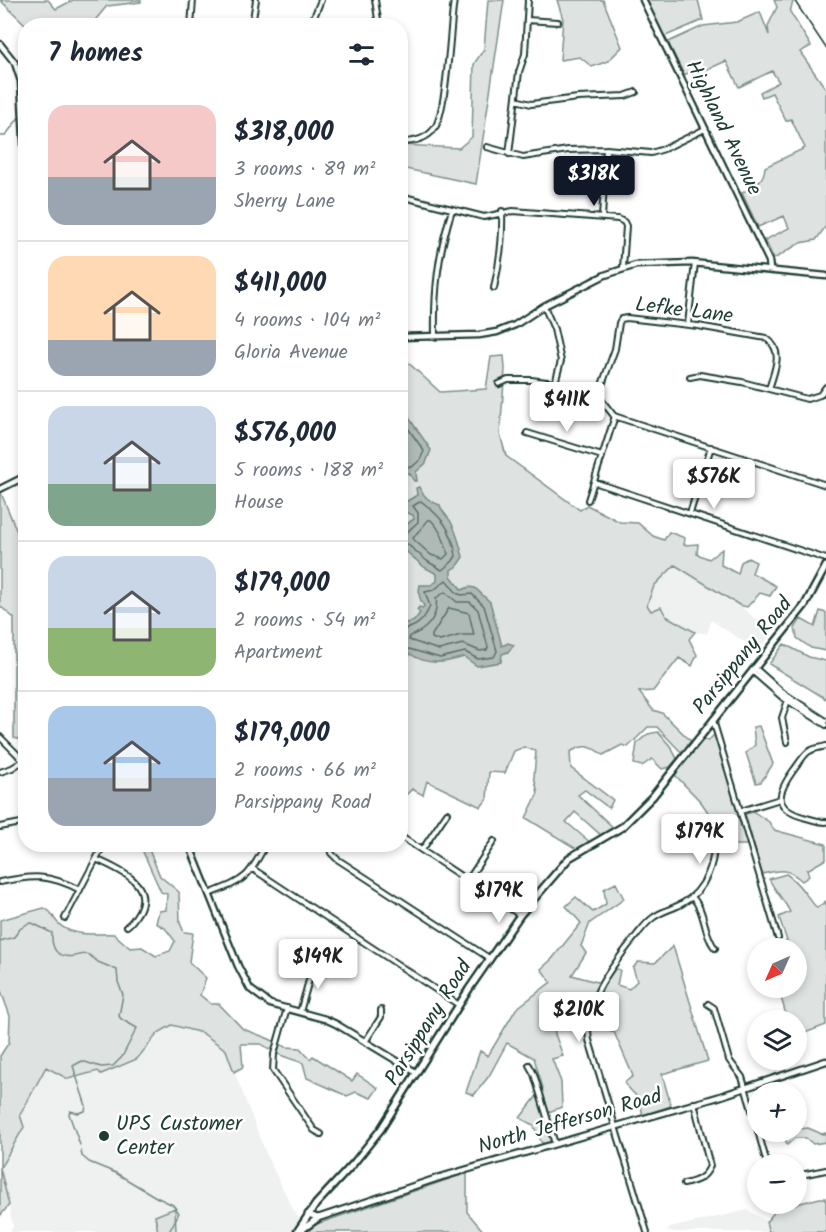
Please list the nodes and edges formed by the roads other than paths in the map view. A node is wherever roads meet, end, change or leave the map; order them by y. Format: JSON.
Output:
{"nodes":[{"id":1,"x":193,"y":0,"type":"edge"},
{"id":2,"x":256,"y":0,"type":"edge"},
{"id":3,"x":321,"y":0,"type":"edge"},
{"id":4,"x":375,"y":0,"type":"edge"},
{"id":5,"x":454,"y":0,"type":"edge"},
{"id":6,"x":528,"y":0,"type":"edge"},
{"id":7,"x":643,"y":0,"type":"edge"},
{"id":8,"x":192,"y":18,"type":"edge"},
{"id":9,"x":254,"y":18,"type":"edge"},
{"id":10,"x":314,"y":18,"type":"edge"},
{"id":11,"x":378,"y":18,"type":"edge"},
{"id":12,"x":527,"y":20,"type":"junction"},
{"id":13,"x":558,"y":22,"type":"dead end"},
{"id":14,"x":0,"y":44,"type":"edge"},
{"id":15,"x":18,"y":69,"type":"edge"},
{"id":16,"x":636,"y":92,"type":"dead end"},
{"id":17,"x":516,"y":100,"type":"junction"},
{"id":18,"x":705,"y":129,"type":"junction"},
{"id":19,"x":408,"y":141,"type":"edge"},
{"id":20,"x":487,"y":147,"type":"dead end"},
{"id":21,"x":606,"y":149,"type":"junction"},
{"id":22,"x":509,"y":154,"type":"junction"},
{"id":23,"x":408,"y":198,"type":"edge"},
{"id":24,"x":452,"y":210,"type":"junction"},
{"id":25,"x":502,"y":212,"type":"junction"},
{"id":26,"x":602,"y":218,"type":"junction"},
{"id":27,"x":695,"y":263,"type":"junction"},
{"id":28,"x":623,"y":268,"type":"junction"},
{"id":29,"x":770,"y":270,"type":"junction"},
{"id":30,"x":826,"y":276,"type":"edge"},
{"id":31,"x":494,"y":288,"type":"dead end"},
{"id":32,"x":544,"y":306,"type":"junction"},
{"id":33,"x":688,"y":324,"type":"junction"},
{"id":34,"x":435,"y":336,"type":"junction"},
{"id":35,"x":408,"y":337,"type":"edge"},
{"id":36,"x":690,"y":377,"type":"dead end"},
{"id":37,"x":555,"y":383,"type":"junction"},
{"id":38,"x":499,"y":384,"type":"dead end"},
{"id":39,"x":826,"y":387,"type":"edge"},
{"id":40,"x":769,"y":389,"type":"junction"},
{"id":41,"x":598,"y":396,"type":"junction"},
{"id":42,"x":615,"y":416,"type":"junction"},
{"id":43,"x":527,"y":433,"type":"dead end"},
{"id":44,"x":711,"y":447,"type":"junction"},
{"id":45,"x":602,"y":456,"type":"junction"},
{"id":46,"x":18,"y":480,"type":"edge"},
{"id":47,"x":594,"y":482,"type":"junction"},
{"id":48,"x":826,"y":485,"type":"edge"},
{"id":49,"x":0,"y":489,"type":"edge"},
{"id":50,"x":588,"y":500,"type":"dead end"},
{"id":51,"x":690,"y":513,"type":"junction"},
{"id":52,"x":826,"y":559,"type":"edge"},
{"id":53,"x":826,"y":566,"type":"edge"},
{"id":54,"x":754,"y":669,"type":"junction"},
{"id":55,"x":788,"y":699,"type":"junction"},
{"id":56,"x":713,"y":719,"type":"junction"},
{"id":57,"x":826,"y":723,"type":"edge"},
{"id":58,"x":0,"y":737,"type":"edge"},
{"id":59,"x":787,"y":742,"type":"dead end"},
{"id":60,"x":826,"y":746,"type":"edge"},
{"id":61,"x":18,"y":756,"type":"edge"},
{"id":62,"x":18,"y":766,"type":"edge"},
{"id":63,"x":0,"y":772,"type":"edge"},
{"id":64,"x":780,"y":799,"type":"junction"},
{"id":65,"x":741,"y":811,"type":"junction"},
{"id":66,"x":447,"y":813,"type":"dead end"},
{"id":67,"x":826,"y":822,"type":"edge"},
{"id":68,"x":18,"y":824,"type":"edge"},
{"id":69,"x":0,"y":827,"type":"edge"},
{"id":70,"x":713,"y":836,"type":"dead end"},
{"id":71,"x":494,"y":841,"type":"dead end"},
{"id":72,"x":408,"y":842,"type":"edge"},
{"id":73,"x":422,"y":850,"type":"junction"},
{"id":74,"x":100,"y":852,"type":"edge"},
{"id":75,"x":192,"y":852,"type":"edge"},
{"id":76,"x":262,"y":852,"type":"edge"},
{"id":77,"x":331,"y":852,"type":"edge"},
{"id":78,"x":96,"y":859,"type":"junction"},
{"id":79,"x":253,"y":870,"type":"junction"},
{"id":80,"x":468,"y":880,"type":"junction"},
{"id":81,"x":0,"y":882,"type":"edge"},
{"id":82,"x":80,"y":890,"type":"junction"},
{"id":83,"x":209,"y":894,"type":"junction"},
{"id":84,"x":692,"y":897,"type":"junction"},
{"id":85,"x":520,"y":915,"type":"junction"},
{"id":86,"x":65,"y":918,"type":"dead end"},
{"id":87,"x":127,"y":926,"type":"dead end"},
{"id":88,"x":778,"y":938,"type":"dead end"},
{"id":89,"x":716,"y":948,"type":"dead end"},
{"id":90,"x":489,"y":958,"type":"junction"},
{"id":91,"x":309,"y":966,"type":"dead end"},
{"id":92,"x":708,"y":1004,"type":"dead end"},
{"id":93,"x":459,"y":1005,"type":"junction"},
{"id":94,"x":287,"y":1008,"type":"junction"},
{"id":95,"x":381,"y":1010,"type":"dead end"},
{"id":96,"x":300,"y":1012,"type":"junction"},
{"id":97,"x":365,"y":1042,"type":"junction"},
{"id":98,"x":826,"y":1061,"type":"edge"},
{"id":99,"x":529,"y":1065,"type":"dead end"},
{"id":100,"x":417,"y":1073,"type":"junction"},
{"id":101,"x":746,"y":1087,"type":"junction"},
{"id":102,"x":747,"y":1091,"type":"edge"},
{"id":103,"x":694,"y":1103,"type":"junction"},
{"id":104,"x":615,"y":1127,"type":"junction"},
{"id":105,"x":321,"y":1134,"type":"dead end"},
{"id":106,"x":555,"y":1144,"type":"junction"},
{"id":107,"x":826,"y":1170,"type":"edge"},
{"id":108,"x":807,"y":1174,"type":"edge"},
{"id":109,"x":684,"y":1184,"type":"dead end"},
{"id":110,"x":310,"y":1212,"type":"junction"},
{"id":111,"x":324,"y":1216,"type":"junction"},
{"id":112,"x":318,"y":1218,"type":"junction"},
{"id":113,"x":298,"y":1232,"type":"edge"},
{"id":114,"x":647,"y":1232,"type":"edge"}],
"edges":[{"from":1,"to":8,"type":"street"},
{"from":2,"to":9,"type":"street"},
{"from":3,"to":10,"type":"street"},
{"from":4,"to":11,"type":"street"},
{"from":5,"to":19,"type":"street"},
{"from":6,"to":12,"type":"street"},
{"from":7,"to":18,"type":"street","name":"Highland Avenue"},
{"from":12,"to":13,"type":"street"},
{"from":12,"to":17,"type":"street"},
{"from":14,"to":15,"type":"street"},
{"from":16,"to":17,"type":"street"},
{"from":17,"to":22,"type":"street"},
{"from":18,"to":21,"type":"street"},
{"from":18,"to":29,"type":"street","name":"Highland Avenue"},
{"from":20,"to":22,"type":"street"},
{"from":21,"to":22,"type":"street"},
{"from":21,"to":26,"type":"street"},
{"from":23,"to":24,"type":"street"},
{"from":24,"to":25,"type":"street"},
{"from":24,"to":34,"type":"street"},
{"from":25,"to":26,"type":"street"},
{"from":25,"to":31,"type":"street"},
{"from":26,"to":28,"type":"street"},
{"from":27,"to":28,"type":"street"},
{"from":27,"to":29,"type":"street"},
{"from":27,"to":33,"type":"street"},
{"from":28,"to":32,"type":"street"},
{"from":29,"to":30,"type":"street"},
{"from":32,"to":34,"type":"street"},
{"from":32,"to":37,"type":"street"},
{"from":33,"to":40,"type":"street","name":"Lefke Lane"},
{"from":33,"to":41,"type":"street","name":"Lefke Lane"},
{"from":34,"to":35,"type":"street"},
{"from":36,"to":40,"type":"street"},
{"from":37,"to":38,"type":"street"},
{"from":37,"to":41,"type":"street"},
{"from":39,"to":40,"type":"street"},
{"from":41,"to":42,"type":"street"},
{"from":42,"to":44,"type":"street"},
{"from":42,"to":45,"type":"street"},
{"from":43,"to":45,"type":"street"},
{"from":44,"to":48,"type":"street"},
{"from":44,"to":51,"type":"street"},
{"from":45,"to":47,"type":"street"},
{"from":46,"to":49,"type":"street"},
{"from":47,"to":50,"type":"street"},
{"from":47,"to":51,"type":"street"},
{"from":51,"to":52,"type":"street"},
{"from":53,"to":54,"type":"main road","name":"Parsippany Road"},
{"from":54,"to":55,"type":"street"},
{"from":54,"to":56,"type":"main road","name":"Parsippany Road"},
{"from":55,"to":57,"type":"street"},
{"from":55,"to":59,"type":"street"},
{"from":56,"to":65,"type":"street"},
{"from":56,"to":85,"type":"main road","name":"Parsippany Road"},
{"from":58,"to":61,"type":"street"},
{"from":60,"to":64,"type":"street"},
{"from":62,"to":63,"type":"street"},
{"from":64,"to":65,"type":"street"},
{"from":64,"to":67,"type":"street"},
{"from":65,"to":88,"type":"street"},
{"from":66,"to":73,"type":"street"},
{"from":68,"to":69,"type":"street"},
{"from":70,"to":84,"type":"street"},
{"from":71,"to":80,"type":"street"},
{"from":72,"to":73,"type":"street"},
{"from":73,"to":80,"type":"street"},
{"from":74,"to":78,"type":"street"},
{"from":75,"to":83,"type":"street"},
{"from":76,"to":79,"type":"street"},
{"from":77,"to":90,"type":"street"},
{"from":78,"to":82,"type":"street"},
{"from":78,"to":87,"type":"street"},
{"from":79,"to":83,"type":"street"},
{"from":79,"to":93,"type":"street"},
{"from":80,"to":85,"type":"street"},
{"from":81,"to":82,"type":"street"},
{"from":82,"to":86,"type":"street"},
{"from":83,"to":94,"type":"street"},
{"from":84,"to":89,"type":"street"},
{"from":84,"to":104,"type":"street"},
{"from":85,"to":90,"type":"main road","name":"Parsippany Road"},
{"from":90,"to":93,"type":"main road","name":"Parsippany Road"},
{"from":91,"to":96,"type":"street"},
{"from":92,"to":101,"type":"street"},
{"from":93,"to":100,"type":"main road","name":"Parsippany Road"},
{"from":94,"to":96,"type":"street"},
{"from":94,"to":105,"type":"street"},
{"from":95,"to":97,"type":"street"},
{"from":96,"to":97,"type":"street"},
{"from":97,"to":100,"type":"street"},
{"from":98,"to":101,"type":"street","name":"North Jefferson Road"},
{"from":99,"to":106,"type":"street"},
{"from":100,"to":110,"type":"main road","name":"Parsippany Road"},
{"from":101,"to":102,"type":"street"},
{"from":101,"to":103,"type":"street","name":"North Jefferson Road"},
{"from":103,"to":104,"type":"street","name":"North Jefferson Road"},
{"from":103,"to":109,"type":"street"},
{"from":104,"to":106,"type":"street","name":"North Jefferson Road"},
{"from":104,"to":114,"type":"street"},
{"from":106,"to":111,"type":"street","name":"North Jefferson Road"},
{"from":107,"to":108,"type":"street"},
{"from":110,"to":111,"type":"street"},
{"from":110,"to":112,"type":"street"},
{"from":110,"to":113,"type":"main road","name":"Parsippany Road"},
{"from":111,"to":112,"type":"street","name":"North Jefferson Road"},
{"from":112,"to":113,"type":"main road"}]}
